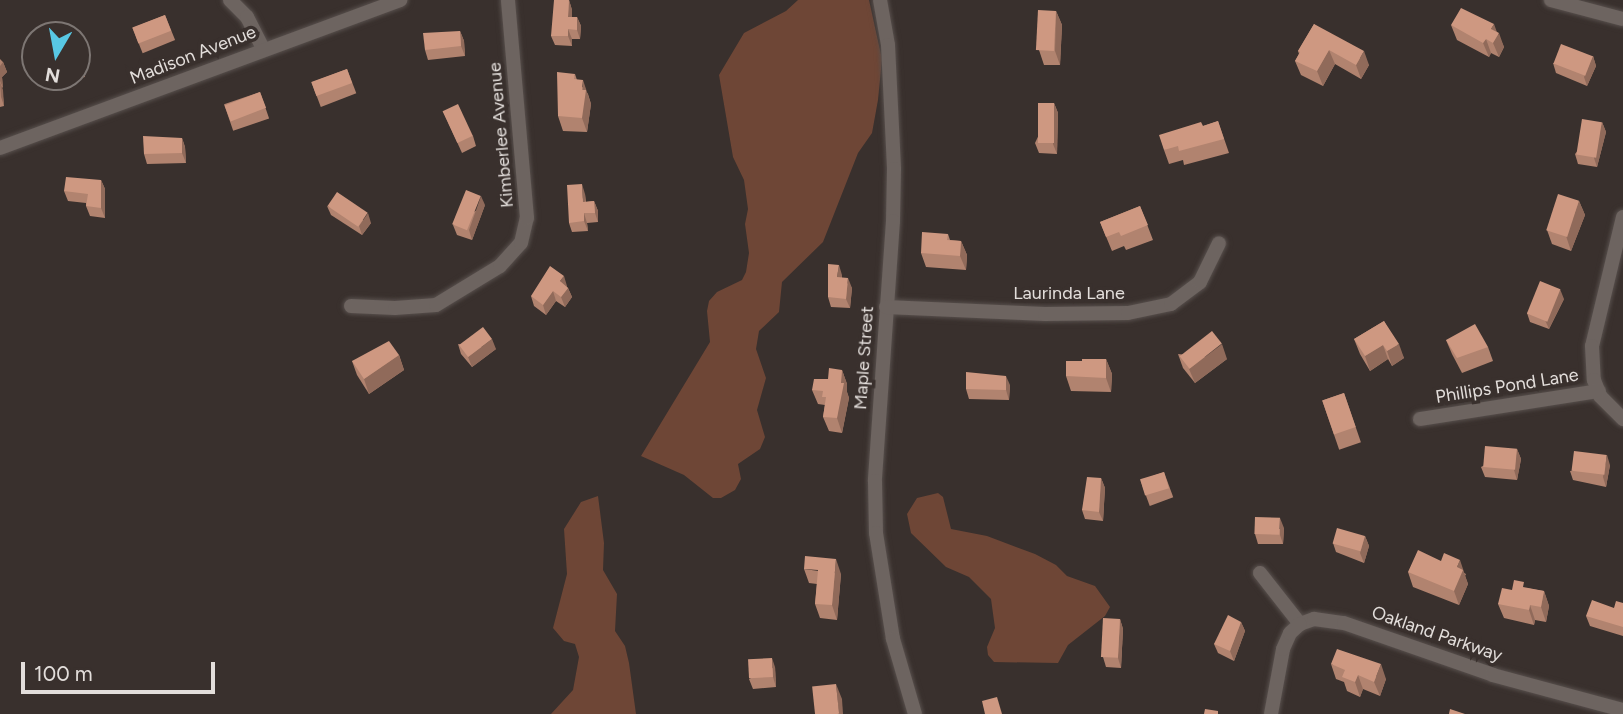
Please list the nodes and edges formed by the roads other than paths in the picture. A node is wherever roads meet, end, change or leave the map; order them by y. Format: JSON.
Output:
{"nodes":[{"id":1,"x":230,"y":0,"type":"edge"},
{"id":2,"x":400,"y":0,"type":"edge"},
{"id":3,"x":508,"y":0,"type":"edge"},
{"id":4,"x":880,"y":0,"type":"edge"},
{"id":5,"x":1551,"y":0,"type":"edge"},
{"id":6,"x":1623,"y":19,"type":"edge"},
{"id":7,"x":263,"y":48,"type":"junction"},
{"id":8,"x":0,"y":148,"type":"edge"},
{"id":9,"x":1623,"y":217,"type":"edge"},
{"id":10,"x":1219,"y":243,"type":"dead end"},
{"id":11,"x":351,"y":306,"type":"dead end"},
{"id":12,"x":886,"y":307,"type":"junction"},
{"id":13,"x":1599,"y":391,"type":"junction"},
{"id":14,"x":1420,"y":419,"type":"dead end"},
{"id":15,"x":1623,"y":419,"type":"edge"},
{"id":16,"x":1260,"y":573,"type":"dead end"},
{"id":17,"x":1300,"y":624,"type":"junction"},
{"id":18,"x":1623,"y":710,"type":"edge"},
{"id":19,"x":915,"y":714,"type":"edge"},
{"id":20,"x":1271,"y":714,"type":"edge"}],
"edges":[{"from":1,"to":7,"type":"street"},
{"from":2,"to":7,"type":"street","name":"Madison Avenue"},
{"from":3,"to":11,"type":"street","name":"Kimberlee Avenue"},
{"from":4,"to":12,"type":"street","name":"Maple Street"},
{"from":5,"to":6,"type":"street"},
{"from":7,"to":8,"type":"street","name":"Madison Avenue"},
{"from":9,"to":13,"type":"street"},
{"from":10,"to":12,"type":"street","name":"Laurinda Lane"},
{"from":12,"to":19,"type":"street","name":"Maple Street"},
{"from":13,"to":14,"type":"street","name":"Phillips Pond Lane"},
{"from":13,"to":15,"type":"street"},
{"from":16,"to":17,"type":"street"},
{"from":17,"to":18,"type":"street","name":"Oakland Parkway"},
{"from":17,"to":20,"type":"street"}]}
